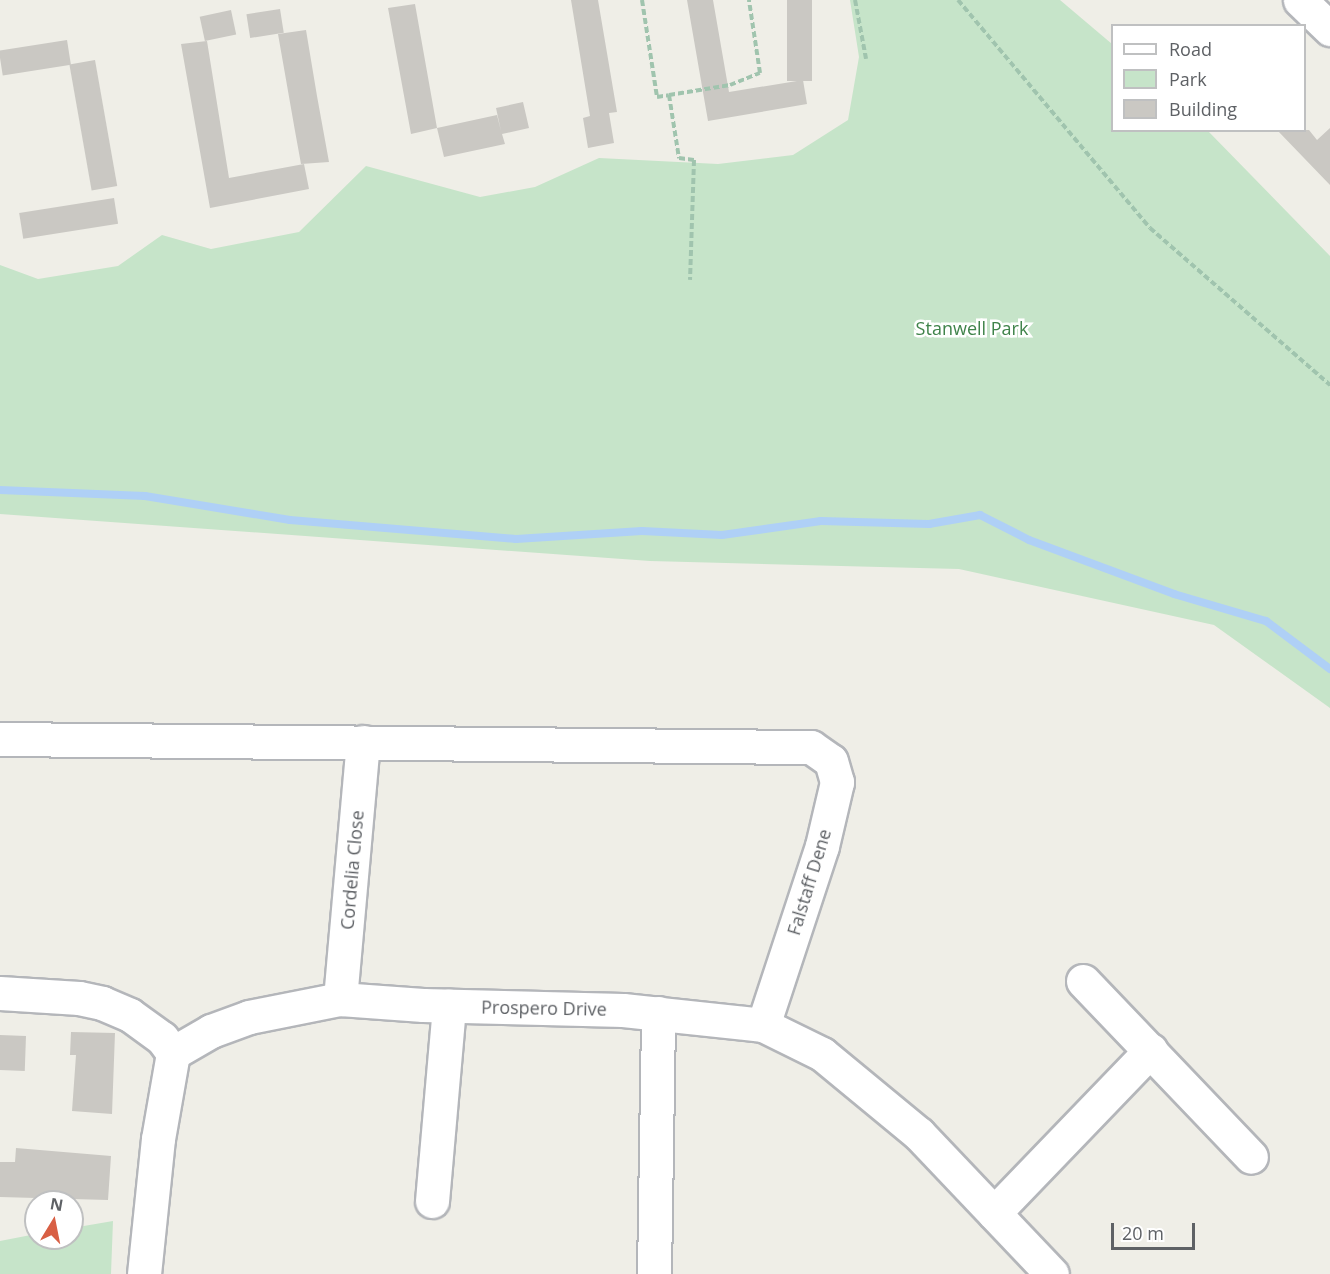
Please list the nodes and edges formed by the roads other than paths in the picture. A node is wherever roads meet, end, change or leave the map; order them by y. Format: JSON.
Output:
{"nodes":[{"id":1,"x":1300,"y":0,"type":"edge"},
{"id":2,"x":1330,"y":29,"type":"edge"},
{"id":3,"x":0,"y":739,"type":"edge"},
{"id":4,"x":363,"y":742,"type":"junction"},
{"id":5,"x":1083,"y":981,"type":"dead end"},
{"id":6,"x":0,"y":993,"type":"edge"},
{"id":7,"x":340,"y":999,"type":"junction"},
{"id":8,"x":448,"y":1006,"type":"junction"},
{"id":9,"x":658,"y":1013,"type":"junction"},
{"id":10,"x":763,"y":1025,"type":"junction"},
{"id":11,"x":1151,"y":1050,"type":"junction"},
{"id":12,"x":173,"y":1053,"type":"junction"},
{"id":13,"x":1251,"y":1157,"type":"dead end"},
{"id":14,"x":432,"y":1201,"type":"dead end"},
{"id":15,"x":994,"y":1213,"type":"junction"},
{"id":16,"x":144,"y":1274,"type":"edge"},
{"id":17,"x":654,"y":1274,"type":"edge"},
{"id":18,"x":1052,"y":1274,"type":"edge"}],
"edges":[{"from":1,"to":2,"type":"street"},
{"from":3,"to":4,"type":"street"},
{"from":4,"to":7,"type":"street","name":"Cordelia Close"},
{"from":4,"to":10,"type":"street","name":"Falstaff Dene"},
{"from":5,"to":11,"type":"street"},
{"from":6,"to":12,"type":"street"},
{"from":7,"to":8,"type":"street","name":"Prospero Drive"},
{"from":7,"to":12,"type":"street","name":"Prospero Drive"},
{"from":8,"to":9,"type":"street","name":"Prospero Drive"},
{"from":8,"to":14,"type":"street"},
{"from":9,"to":10,"type":"street","name":"Prospero Drive"},
{"from":9,"to":17,"type":"street"},
{"from":10,"to":15,"type":"street","name":"Prospero Drive"},
{"from":11,"to":13,"type":"street"},
{"from":11,"to":15,"type":"street"},
{"from":12,"to":16,"type":"street"},
{"from":15,"to":18,"type":"street","name":"Prospero Drive"}]}
